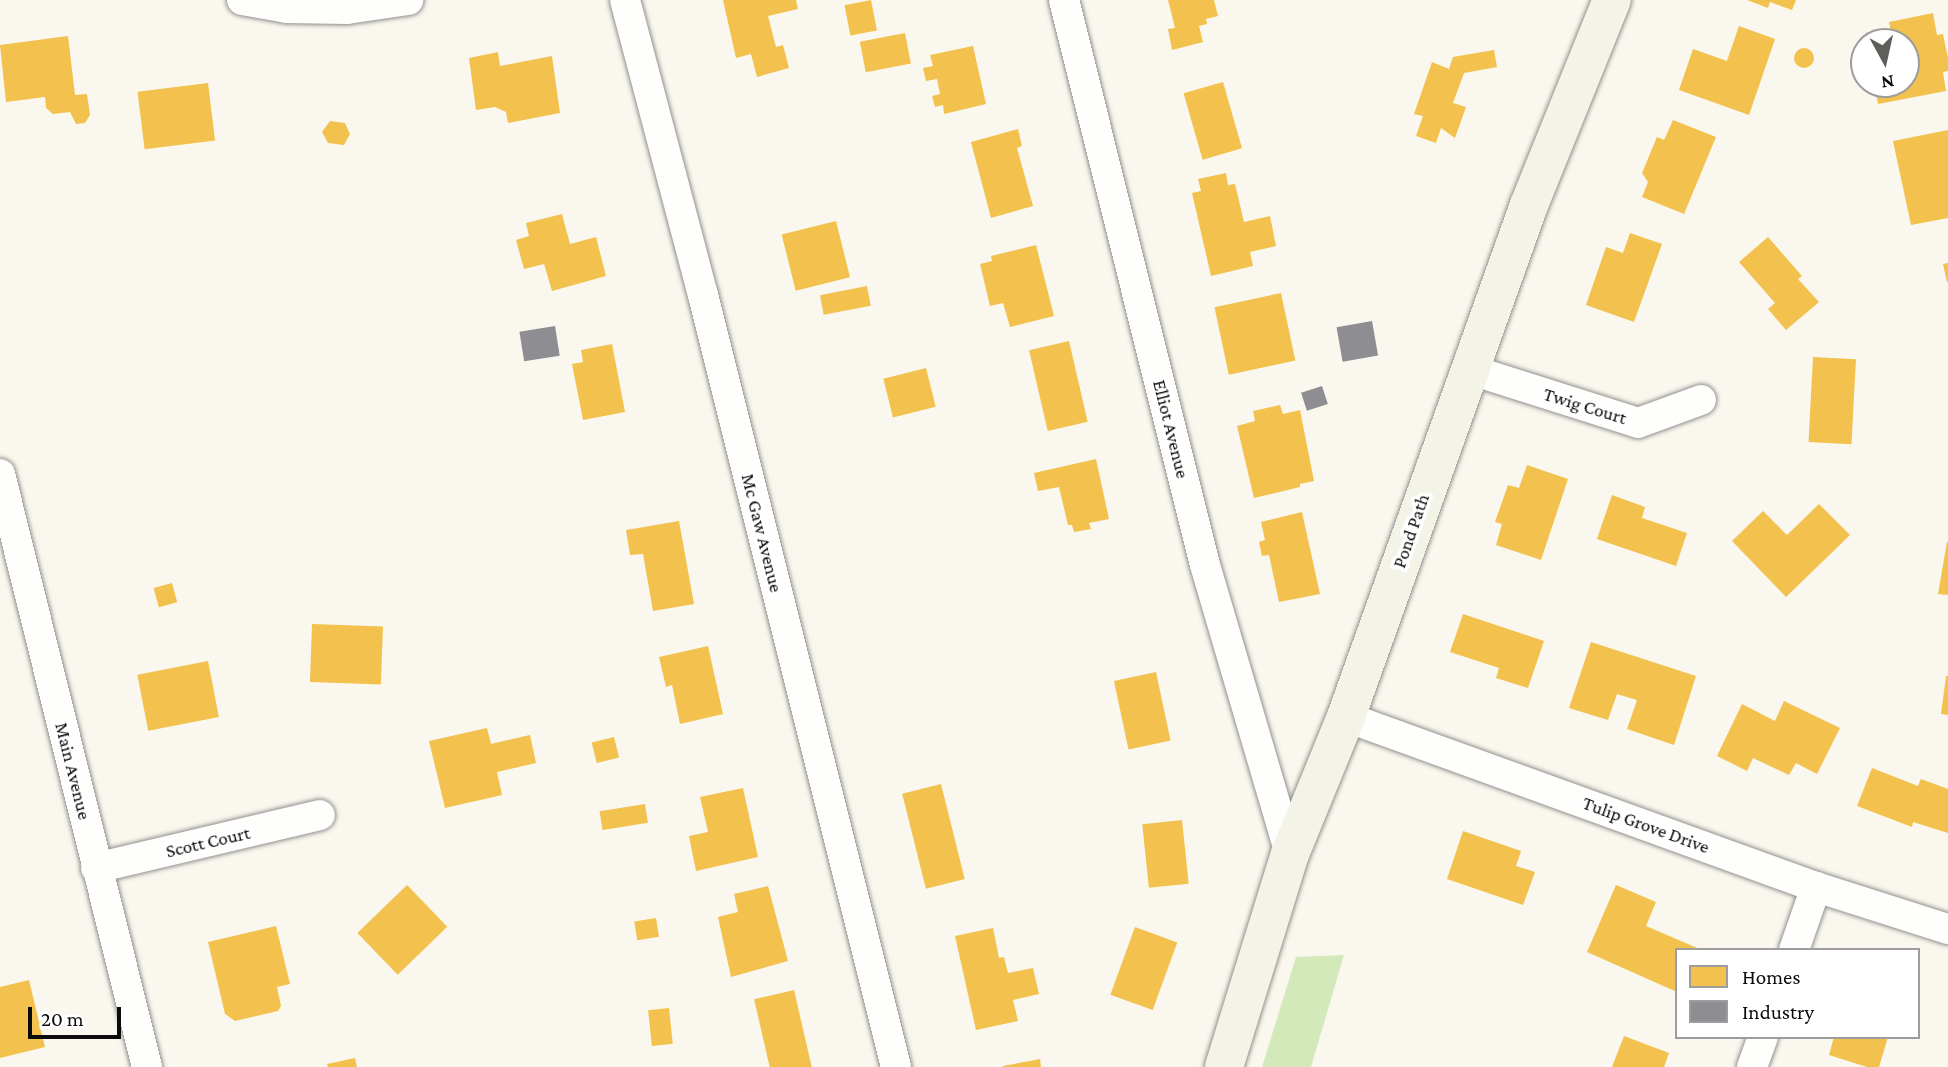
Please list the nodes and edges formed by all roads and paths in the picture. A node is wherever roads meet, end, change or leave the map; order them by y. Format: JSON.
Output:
{"nodes":[{"id":1,"x":242,"y":0,"type":"edge"},
{"id":2,"x":408,"y":0,"type":"edge"},
{"id":3,"x":625,"y":0,"type":"edge"},
{"id":4,"x":1064,"y":0,"type":"edge"},
{"id":5,"x":1612,"y":0,"type":"edge"},
{"id":6,"x":1468,"y":369,"type":"junction"},
{"id":7,"x":1701,"y":400,"type":"dead end"},
{"id":8,"x":0,"y":474,"type":"edge"},
{"id":9,"x":1346,"y":717,"type":"junction"},
{"id":10,"x":320,"y":815,"type":"dead end"},
{"id":11,"x":1290,"y":854,"type":"junction"},
{"id":12,"x":96,"y":868,"type":"junction"},
{"id":13,"x":1816,"y":887,"type":"junction"},
{"id":14,"x":1948,"y":929,"type":"edge"},
{"id":15,"x":1795,"y":948,"type":"edge"},
{"id":16,"x":1762,"y":1039,"type":"edge"},
{"id":17,"x":146,"y":1067,"type":"edge"},
{"id":18,"x":896,"y":1067,"type":"edge"},
{"id":19,"x":1224,"y":1067,"type":"edge"},
{"id":20,"x":1752,"y":1067,"type":"edge"}],
"edges":[{"from":1,"to":2,"type":"street"},
{"from":3,"to":18,"type":"street","name":"Mc Gaw Avenue"},
{"from":4,"to":11,"type":"street","name":"Elliot Avenue"},
{"from":5,"to":6,"type":"street","name":"Pond Path"},
{"from":6,"to":7,"type":"street","name":"Twig Court"},
{"from":6,"to":9,"type":"street","name":"Pond Path"},
{"from":8,"to":12,"type":"street","name":"Main Avenue"},
{"from":9,"to":11,"type":"street","name":"Pond Path"},
{"from":9,"to":13,"type":"street","name":"Tulip Grove Drive"},
{"from":10,"to":12,"type":"street","name":"Scott Court"},
{"from":11,"to":19,"type":"street","name":"Pond Path"},
{"from":12,"to":17,"type":"street","name":"Main Avenue"},
{"from":13,"to":14,"type":"street","name":"Tulip Grove Drive"},
{"from":13,"to":15,"type":"street"},
{"from":16,"to":20,"type":"street"}]}
